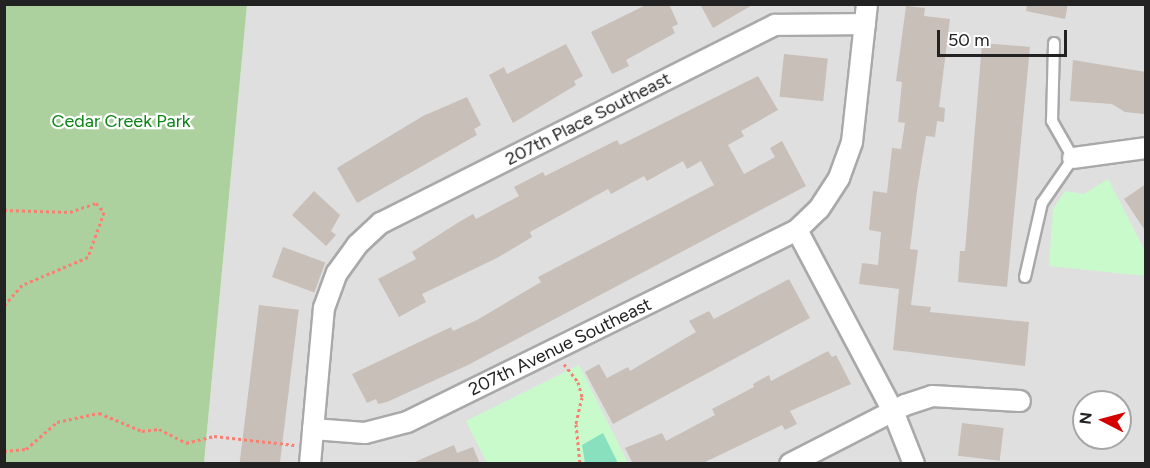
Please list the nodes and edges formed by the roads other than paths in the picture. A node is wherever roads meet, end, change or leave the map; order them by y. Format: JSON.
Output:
{"nodes":[{"id":1,"x":866,"y":14,"type":"edge"},
{"id":2,"x":1054,"y":43,"type":"dead end"},
{"id":3,"x":1146,"y":148,"type":"edge"},
{"id":4,"x":1073,"y":158,"type":"junction"},
{"id":5,"x":797,"y":231,"type":"junction"},
{"id":6,"x":1025,"y":277,"type":"dead end"},
{"id":7,"x":1020,"y":401,"type":"dead end"},
{"id":8,"x":893,"y":411,"type":"junction"},
{"id":9,"x":312,"y":446,"type":"edge"},
{"id":10,"x":790,"y":464,"type":"edge"},
{"id":11,"x":914,"y":464,"type":"edge"}],
"edges":[{"from":1,"to":5,"type":"street","name":"207th Avenue Southeast"},
{"from":1,"to":9,"type":"street","name":"207th Place Southeast"},
{"from":2,"to":4,"type":"lane"},
{"from":3,"to":4,"type":"street"},
{"from":4,"to":6,"type":"lane"},
{"from":5,"to":8,"type":"street"},
{"from":5,"to":9,"type":"street","name":"207th Avenue Southeast"},
{"from":7,"to":8,"type":"street"},
{"from":8,"to":10,"type":"street"},
{"from":8,"to":11,"type":"street"}]}
